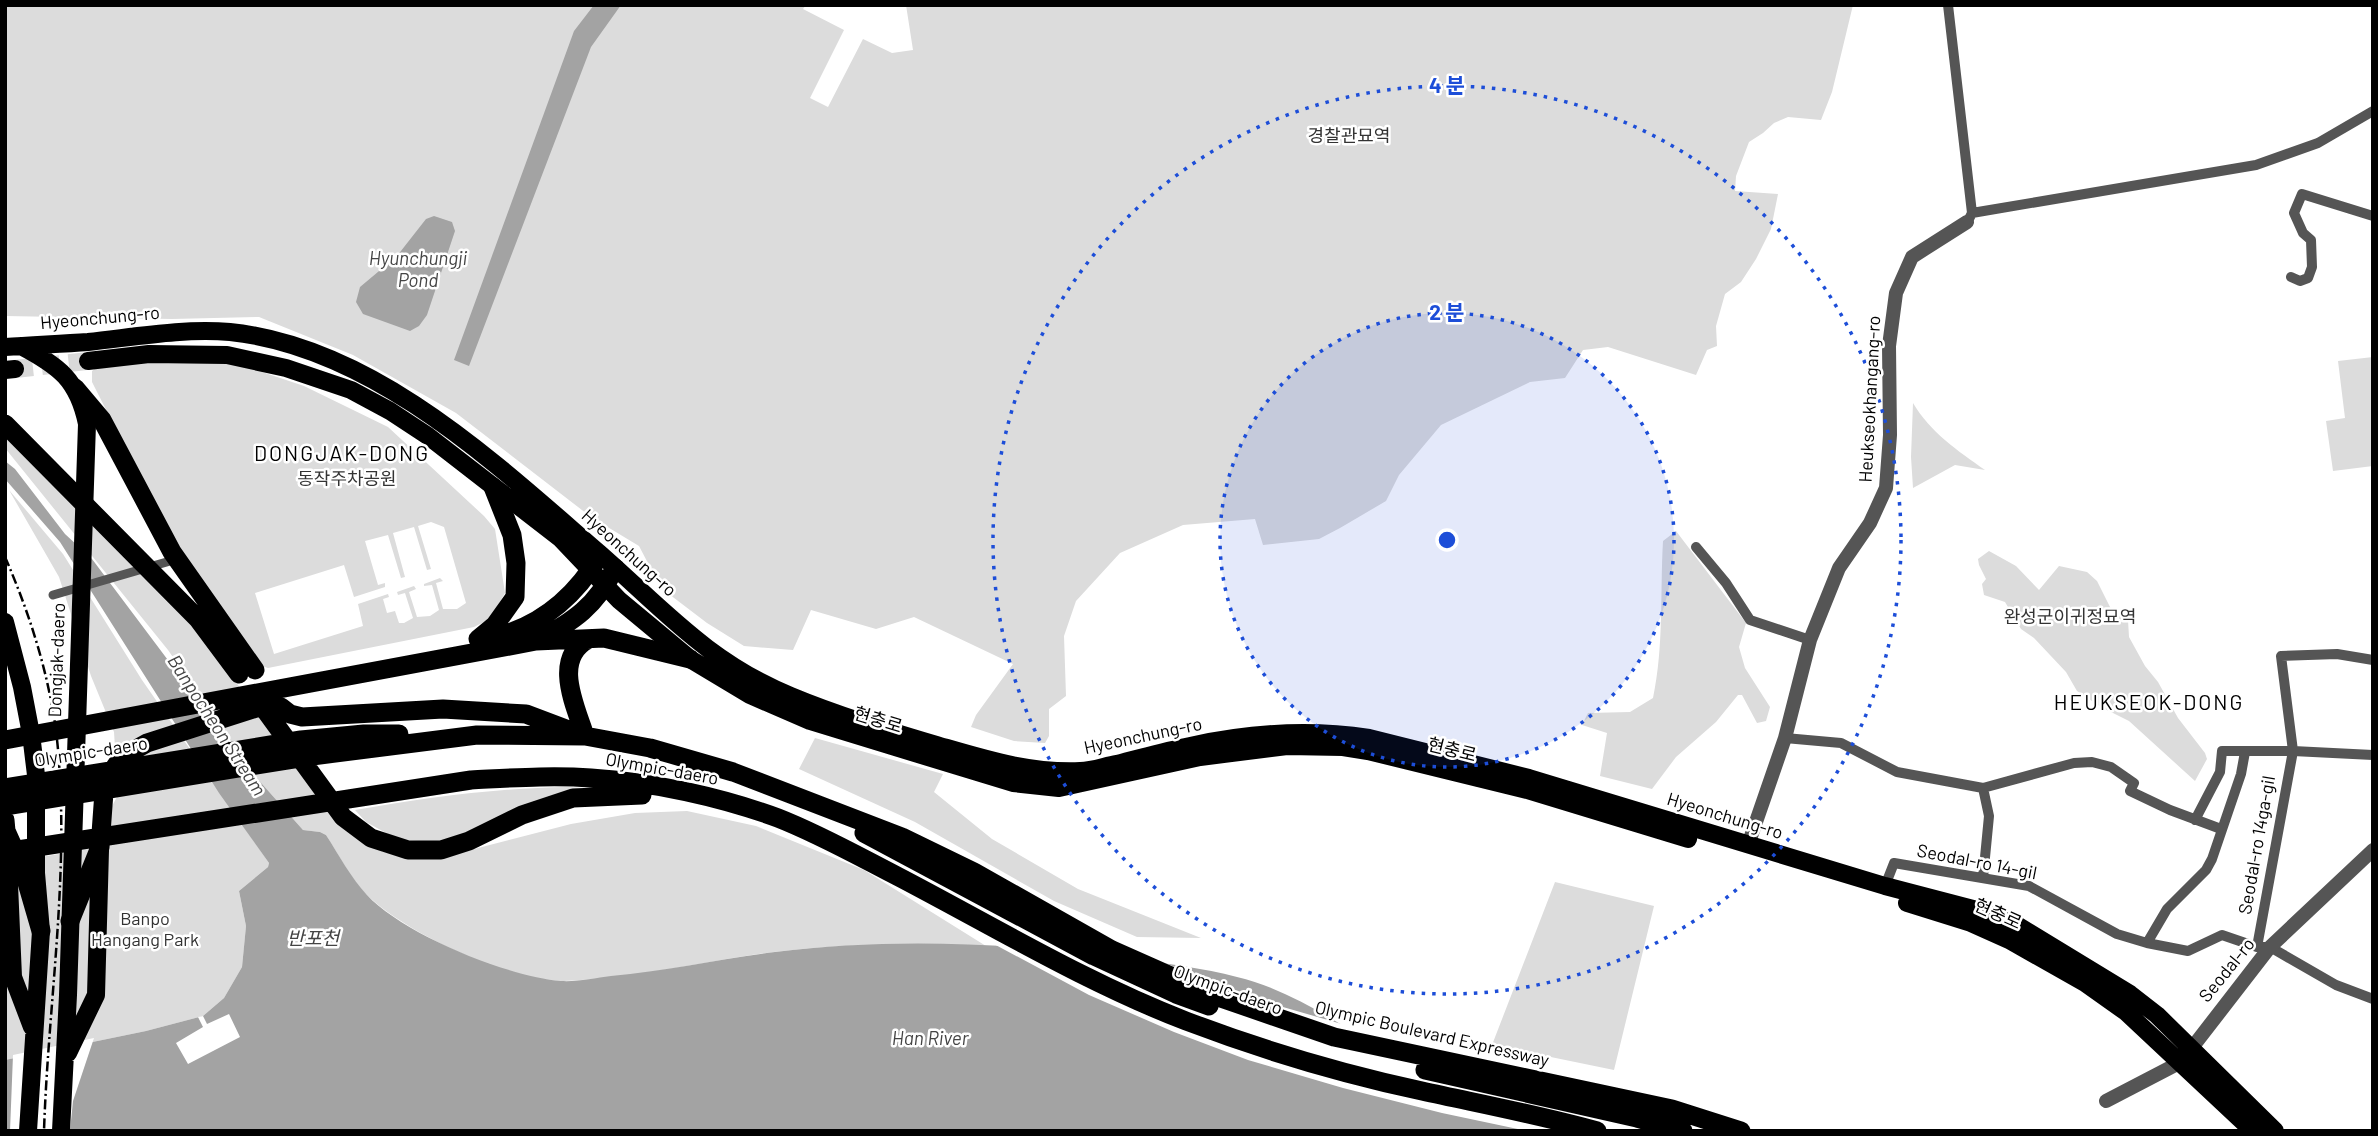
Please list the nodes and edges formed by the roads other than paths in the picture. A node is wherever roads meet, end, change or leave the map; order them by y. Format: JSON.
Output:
{"nodes":[{"id":1,"x":1948,"y":5,"type":"edge"},
{"id":2,"x":2373,"y":111,"type":"edge"},
{"id":3,"x":2373,"y":216,"type":"edge"},
{"id":4,"x":1970,"y":217,"type":"junction"},
{"id":5,"x":2291,"y":277,"type":"dead end"},
{"id":6,"x":13,"y":347,"type":"edge"},
{"id":7,"x":88,"y":361,"type":"tunnel mouth"},
{"id":8,"x":75,"y":388,"type":"junction"},
{"id":9,"x":5,"y":424,"type":"edge"},
{"id":10,"x":493,"y":487,"type":"junction"},
{"id":11,"x":1696,"y":547,"type":"dead end"},
{"id":12,"x":186,"y":557,"type":"dead end"},
{"id":13,"x":602,"y":564,"type":"junction"},
{"id":14,"x":606,"y":587,"type":"junction"},
{"id":15,"x":53,"y":595,"type":"dead end"},
{"id":16,"x":5,"y":622,"type":"edge"},
{"id":17,"x":589,"y":639,"type":"junction"},
{"id":18,"x":1810,"y":640,"type":"junction"},
{"id":19,"x":476,"y":641,"type":"junction"},
{"id":20,"x":537,"y":642,"type":"junction"},
{"id":21,"x":690,"y":659,"type":"junction"},
{"id":22,"x":2373,"y":660,"type":"edge"},
{"id":23,"x":359,"y":675,"type":"junction"},
{"id":24,"x":226,"y":695,"type":"junction"},
{"id":25,"x":266,"y":709,"type":"junction"},
{"id":26,"x":100,"y":716,"type":"junction"},
{"id":27,"x":5,"y":728,"type":"edge"},
{"id":28,"x":585,"y":736,"type":"junction"},
{"id":29,"x":1785,"y":738,"type":"junction"},
{"id":30,"x":5,"y":740,"type":"edge"},
{"id":31,"x":2292,"y":751,"type":"junction"},
{"id":32,"x":2245,"y":752,"type":"junction"},
{"id":33,"x":2373,"y":755,"type":"edge"},
{"id":34,"x":139,"y":774,"type":"junction"},
{"id":35,"x":5,"y":788,"type":"edge"},
{"id":36,"x":1983,"y":788,"type":"junction"},
{"id":37,"x":714,"y":799,"type":"junction"},
{"id":38,"x":5,"y":806,"type":"edge"},
{"id":39,"x":5,"y":820,"type":"edge"},
{"id":40,"x":2195,"y":820,"type":"junction"},
{"id":41,"x":2221,"y":829,"type":"junction"},
{"id":42,"x":6,"y":831,"type":"edge"},
{"id":43,"x":1748,"y":845,"type":"junction"},
{"id":44,"x":100,"y":847,"type":"junction"},
{"id":45,"x":2373,"y":850,"type":"edge"},
{"id":46,"x":5,"y":852,"type":"edge"},
{"id":47,"x":1983,"y":878,"type":"junction"},
{"id":48,"x":970,"y":880,"type":"junction"},
{"id":49,"x":1885,"y":886,"type":"junction"},
{"id":50,"x":70,"y":921,"type":"junction"},
{"id":51,"x":41,"y":931,"type":"junction"},
{"id":52,"x":2147,"y":943,"type":"junction"},
{"id":53,"x":2263,"y":947,"type":"junction"},
{"id":54,"x":2373,"y":999,"type":"edge"},
{"id":55,"x":33,"y":1032,"type":"junction"},
{"id":56,"x":2186,"y":1055,"type":"junction"},
{"id":57,"x":63,"y":1063,"type":"junction"},
{"id":58,"x":2106,"y":1101,"type":"dead end"},
{"id":59,"x":27,"y":1131,"type":"edge"},
{"id":60,"x":61,"y":1131,"type":"edge"},
{"id":61,"x":1597,"y":1131,"type":"edge"},
{"id":62,"x":1683,"y":1131,"type":"edge"},
{"id":63,"x":1741,"y":1131,"type":"edge"},
{"id":64,"x":2253,"y":1131,"type":"edge"},
{"id":65,"x":2275,"y":1131,"type":"edge"}],
"edges":[{"from":1,"to":4,"type":"street"},
{"from":2,"to":4,"type":"street"},
{"from":3,"to":5,"type":"street"},
{"from":4,"to":18,"type":"street","name":"Heukseokhangang-ro"},
{"from":6,"to":8,"type":"main road","name":"Dongjak-daero"},
{"from":6,"to":13,"type":"main road","name":"Hyeonchung-ro"},
{"from":7,"to":10,"type":"main road","name":"Hyeonchung-ro"},
{"from":8,"to":9,"type":"highway"},
{"from":8,"to":50,"type":"main road","name":"Dongjak-daero"},
{"from":10,"to":13,"type":"main road","name":"Hyeonchung-ro"},
{"from":10,"to":19,"type":"highway"},
{"from":11,"to":18,"type":"street"},
{"from":12,"to":15,"type":"street"},
{"from":13,"to":14,"type":"highway"},
{"from":13,"to":19,"type":"highway"},
{"from":13,"to":43,"type":"main road","name":"Hyeonchung-ro"},
{"from":14,"to":20,"type":"highway"},
{"from":14,"to":21,"type":"main road","name":"현충로"},
{"from":16,"to":51,"type":"main road","name":"Dongjak-daero"},
{"from":17,"to":20,"type":"highway"},
{"from":17,"to":21,"type":"highway"},
{"from":17,"to":28,"type":"highway"},
{"from":18,"to":29,"type":"street","name":"Heukseokhangang-ro"},
{"from":19,"to":24,"type":"highway"},
{"from":20,"to":23,"type":"highway"},
{"from":21,"to":56,"type":"main road","name":"현충로"},
{"from":22,"to":31,"type":"street","name":"Seodal-ro 14ga-gil"},
{"from":23,"to":24,"type":"highway"},
{"from":23,"to":25,"type":"highway"},
{"from":24,"to":26,"type":"highway"},
{"from":25,"to":28,"type":"highway"},
{"from":25,"to":37,"type":"highway"},
{"from":25,"to":44,"type":"highway"},
{"from":26,"to":27,"type":"highway"},
{"from":26,"to":30,"type":"highway"},
{"from":28,"to":34,"type":"highway","name":"Olympic-daero"},
{"from":28,"to":48,"type":"highway","name":"Olympic-daero"},
{"from":29,"to":36,"type":"street"},
{"from":29,"to":43,"type":"street","name":"Heukseokhangang-ro"},
{"from":31,"to":32,"type":"street"},
{"from":31,"to":33,"type":"street"},
{"from":31,"to":53,"type":"street","name":"Seodal-ro 14ga-gil"},
{"from":32,"to":40,"type":"street"},
{"from":32,"to":41,"type":"street"},
{"from":34,"to":35,"type":"highway","name":"Olympic-daero"},
{"from":34,"to":38,"type":"highway"},
{"from":36,"to":40,"type":"street"},
{"from":36,"to":47,"type":"street"},
{"from":37,"to":46,"type":"highway","name":"Olympic-daero"},
{"from":37,"to":61,"type":"highway","name":"Olympic-daero"},
{"from":39,"to":42,"type":"highway"},
{"from":40,"to":41,"type":"street"},
{"from":41,"to":52,"type":"street"},
{"from":42,"to":51,"type":"highway"},
{"from":42,"to":55,"type":"main road"},
{"from":43,"to":49,"type":"main road","name":"Hyeonchung-ro"},
{"from":44,"to":50,"type":"highway"},
{"from":44,"to":57,"type":"main road"},
{"from":45,"to":53,"type":"street","name":"Seodal-ro"},
{"from":47,"to":49,"type":"street","name":"Seodal-ro 14-gil"},
{"from":47,"to":52,"type":"street","name":"Seodal-ro 14-gil"},
{"from":48,"to":62,"type":"highway","name":"Olympic-daero"},
{"from":48,"to":63,"type":"highway","name":"Olympic Boulevard Expressway"},
{"from":49,"to":56,"type":"main road","name":"Hyeonchung-ro"},
{"from":50,"to":57,"type":"main road","name":"Dongjak-daero"},
{"from":51,"to":55,"type":"main road","name":"Dongjak-daero"},
{"from":52,"to":53,"type":"street","name":"Seodal-ro 14-gil"},
{"from":53,"to":54,"type":"street","name":"Seodal-ro 14-gil"},
{"from":53,"to":56,"type":"street","name":"Seodal-ro"},
{"from":55,"to":59,"type":"main road","name":"Dongjak-daero"},
{"from":56,"to":58,"type":"street","name":"Seodal-ro"},
{"from":56,"to":64,"type":"main road","name":"현충로"},
{"from":56,"to":65,"type":"main road","name":"Hyeonchung-ro"},
{"from":57,"to":60,"type":"main road","name":"Dongjak-daero"}]}
